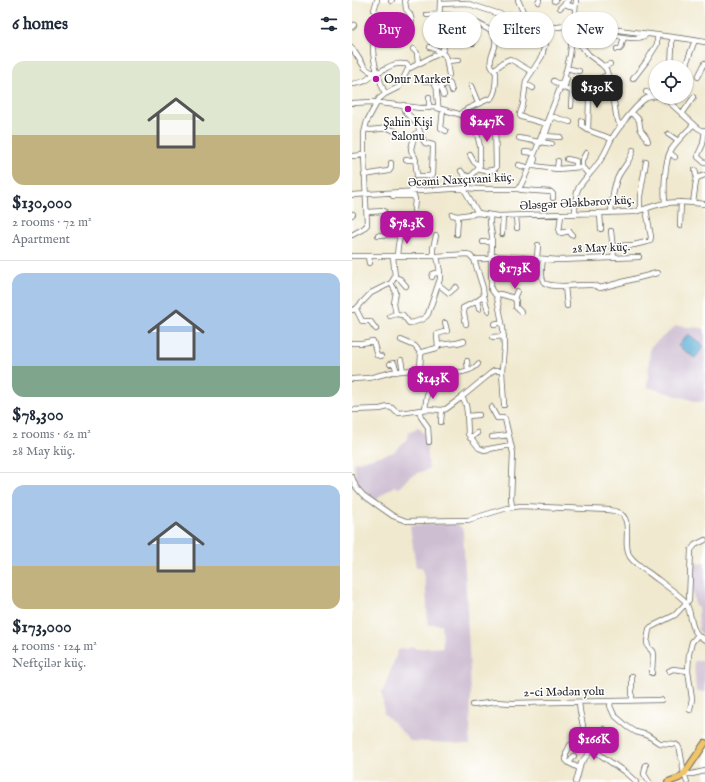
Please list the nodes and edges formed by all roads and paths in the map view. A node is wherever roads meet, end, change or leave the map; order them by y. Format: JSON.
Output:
{"nodes":[{"id":1,"x":377,"y":0,"type":"edge"},
{"id":2,"x":405,"y":0,"type":"edge"},
{"id":3,"x":518,"y":0,"type":"edge"},
{"id":4,"x":576,"y":0,"type":"edge"},
{"id":5,"x":467,"y":1,"type":"edge"},
{"id":6,"x":440,"y":2,"type":"edge"},
{"id":7,"x":566,"y":2,"type":"edge"},
{"id":8,"x":560,"y":8,"type":"dead end"},
{"id":9,"x":575,"y":8,"type":"junction"},
{"id":10,"x":374,"y":10,"type":"dead end"},
{"id":11,"x":408,"y":12,"type":"edge"},
{"id":12,"x":496,"y":12,"type":"edge"},
{"id":13,"x":523,"y":12,"type":"edge"},
{"id":14,"x":575,"y":12,"type":"edge"},
{"id":15,"x":481,"y":25,"type":"edge"},
{"id":16,"x":618,"y":30,"type":"edge"},
{"id":17,"x":647,"y":34,"type":"junction"},
{"id":18,"x":657,"y":35,"type":"junction"},
{"id":19,"x":618,"y":36,"type":"edge"},
{"id":20,"x":672,"y":37,"type":"junction"},
{"id":21,"x":624,"y":38,"type":"junction"},
{"id":22,"x":695,"y":40,"type":"junction"},
{"id":23,"x":705,"y":42,"type":"edge"},
{"id":24,"x":352,"y":48,"type":"edge"},
{"id":25,"x":374,"y":48,"type":"edge"},
{"id":26,"x":434,"y":48,"type":"edge"},
{"id":27,"x":444,"y":48,"type":"edge"},
{"id":28,"x":545,"y":48,"type":"edge"},
{"id":29,"x":571,"y":48,"type":"edge"},
{"id":30,"x":574,"y":48,"type":"edge"},
{"id":31,"x":583,"y":48,"type":"edge"},
{"id":32,"x":413,"y":49,"type":"dead end"},
{"id":33,"x":617,"y":49,"type":"dead end"},
{"id":34,"x":442,"y":52,"type":"junction"},
{"id":35,"x":458,"y":60,"type":"dead end"},
{"id":36,"x":671,"y":60,"type":"edge"},
{"id":37,"x":688,"y":60,"type":"edge"},
{"id":38,"x":447,"y":61,"type":"junction"},
{"id":39,"x":705,"y":62,"type":"edge"},
{"id":40,"x":418,"y":64,"type":"junction"},
{"id":41,"x":610,"y":64,"type":"dead end"},
{"id":42,"x":604,"y":66,"type":"junction"},
{"id":43,"x":410,"y":68,"type":"junction"},
{"id":44,"x":570,"y":69,"type":"junction"},
{"id":45,"x":494,"y":70,"type":"junction"},
{"id":46,"x":579,"y":71,"type":"dead end"},
{"id":47,"x":532,"y":72,"type":"junction"},
{"id":48,"x":376,"y":73,"type":"junction"},
{"id":49,"x":449,"y":75,"type":"dead end"},
{"id":50,"x":608,"y":75,"type":"junction"},
{"id":51,"x":698,"y":77,"type":"dead end"},
{"id":52,"x":633,"y":79,"type":"dead end"},
{"id":53,"x":424,"y":81,"type":"dead end"},
{"id":54,"x":554,"y":81,"type":"dead end"},
{"id":55,"x":352,"y":84,"type":"edge"},
{"id":56,"x":526,"y":84,"type":"junction"},
{"id":57,"x":471,"y":86,"type":"dead end"},
{"id":58,"x":562,"y":86,"type":"junction"},
{"id":59,"x":439,"y":87,"type":"junction"},
{"id":60,"x":533,"y":88,"type":"dead end"},
{"id":61,"x":452,"y":91,"type":"dead end"},
{"id":62,"x":646,"y":92,"type":"dead end"},
{"id":63,"x":649,"y":93,"type":"edge"},
{"id":64,"x":385,"y":94,"type":"junction"},
{"id":65,"x":444,"y":95,"type":"dead end"},
{"id":66,"x":429,"y":97,"type":"dead end"},
{"id":67,"x":649,"y":97,"type":"edge"},
{"id":68,"x":694,"y":97,"type":"dead end"},
{"id":69,"x":377,"y":102,"type":"junction"},
{"id":70,"x":352,"y":103,"type":"edge"},
{"id":71,"x":478,"y":103,"type":"junction"},
{"id":72,"x":671,"y":104,"type":"edge"},
{"id":73,"x":404,"y":105,"type":"junction"},
{"id":74,"x":572,"y":106,"type":"dead end"},
{"id":75,"x":429,"y":108,"type":"junction"},
{"id":76,"x":441,"y":109,"type":"junction"},
{"id":77,"x":632,"y":112,"type":"junction"},
{"id":78,"x":461,"y":114,"type":"junction"},
{"id":79,"x":682,"y":114,"type":"junction"},
{"id":80,"x":495,"y":116,"type":"dead end"},
{"id":81,"x":582,"y":121,"type":"dead end"},
{"id":82,"x":570,"y":122,"type":"dead end"},
{"id":83,"x":546,"y":124,"type":"junction"},
{"id":84,"x":694,"y":124,"type":"junction"},
{"id":85,"x":621,"y":126,"type":"junction"},
{"id":86,"x":365,"y":129,"type":"junction"},
{"id":87,"x":588,"y":130,"type":"junction"},
{"id":88,"x":446,"y":131,"type":"dead end"},
{"id":89,"x":705,"y":131,"type":"edge"},
{"id":90,"x":397,"y":132,"type":"dead end"},
{"id":91,"x":419,"y":132,"type":"junction"},
{"id":92,"x":668,"y":134,"type":"dead end"},
{"id":93,"x":543,"y":136,"type":"junction"},
{"id":94,"x":519,"y":138,"type":"dead end"},
{"id":95,"x":560,"y":138,"type":"dead end"},
{"id":96,"x":611,"y":139,"type":"junction"},
{"id":97,"x":648,"y":141,"type":"dead end"},
{"id":98,"x":678,"y":141,"type":"junction"},
{"id":99,"x":541,"y":142,"type":"junction"},
{"id":100,"x":552,"y":144,"type":"dead end"},
{"id":101,"x":633,"y":150,"type":"dead end"},
{"id":102,"x":525,"y":152,"type":"dead end"},
{"id":103,"x":534,"y":153,"type":"junction"},
{"id":104,"x":586,"y":153,"type":"dead end"},
{"id":105,"x":670,"y":153,"type":"junction"},
{"id":106,"x":364,"y":155,"type":"junction"},
{"id":107,"x":470,"y":155,"type":"dead end"},
{"id":108,"x":352,"y":156,"type":"edge"},
{"id":109,"x":675,"y":157,"type":"dead end"},
{"id":110,"x":567,"y":159,"type":"dead end"},
{"id":111,"x":406,"y":160,"type":"dead end"},
{"id":112,"x":416,"y":160,"type":"junction"},
{"id":113,"x":558,"y":161,"type":"dead end"},
{"id":114,"x":646,"y":162,"type":"dead end"},
{"id":115,"x":391,"y":163,"type":"dead end"},
{"id":116,"x":705,"y":163,"type":"edge"},
{"id":117,"x":518,"y":165,"type":"dead end"},
{"id":118,"x":576,"y":167,"type":"junction"},
{"id":119,"x":582,"y":167,"type":"junction"},
{"id":120,"x":478,"y":168,"type":"junction"},
{"id":121,"x":529,"y":168,"type":"junction"},
{"id":122,"x":557,"y":169,"type":"junction"},
{"id":123,"x":695,"y":170,"type":"dead end"},
{"id":124,"x":461,"y":171,"type":"dead end"},
{"id":125,"x":364,"y":174,"type":"junction"},
{"id":126,"x":589,"y":175,"type":"junction"},
{"id":127,"x":705,"y":176,"type":"edge"},
{"id":128,"x":471,"y":177,"type":"junction"},
{"id":129,"x":697,"y":178,"type":"junction"},
{"id":130,"x":412,"y":180,"type":"dead end"},
{"id":131,"x":545,"y":185,"type":"dead end"},
{"id":132,"x":466,"y":188,"type":"junction"},
{"id":133,"x":518,"y":189,"type":"junction"},
{"id":134,"x":545,"y":191,"type":"junction"},
{"id":135,"x":412,"y":192,"type":"junction"},
{"id":136,"x":352,"y":195,"type":"edge"},
{"id":137,"x":365,"y":195,"type":"junction"},
{"id":138,"x":553,"y":198,"type":"dead end"},
{"id":139,"x":681,"y":202,"type":"junction"},
{"id":140,"x":665,"y":203,"type":"junction"},
{"id":141,"x":693,"y":203,"type":"junction"},
{"id":142,"x":705,"y":204,"type":"edge"},
{"id":143,"x":646,"y":209,"type":"junction"},
{"id":144,"x":414,"y":210,"type":"dead end"},
{"id":145,"x":640,"y":210,"type":"junction"},
{"id":146,"x":384,"y":211,"type":"dead end"},
{"id":147,"x":367,"y":212,"type":"junction"},
{"id":148,"x":600,"y":213,"type":"junction"},
{"id":149,"x":611,"y":213,"type":"junction"},
{"id":150,"x":478,"y":214,"type":"junction"},
{"id":151,"x":575,"y":214,"type":"junction"},
{"id":152,"x":452,"y":215,"type":"dead end"},
{"id":153,"x":490,"y":215,"type":"junction"},
{"id":154,"x":561,"y":215,"type":"junction"},
{"id":155,"x":458,"y":216,"type":"junction"},
{"id":156,"x":503,"y":216,"type":"junction"},
{"id":157,"x":516,"y":216,"type":"junction"},
{"id":158,"x":680,"y":226,"type":"dead end"},
{"id":159,"x":406,"y":228,"type":"dead end"},
{"id":160,"x":517,"y":228,"type":"dead end"},
{"id":161,"x":601,"y":229,"type":"dead end"},
{"id":162,"x":611,"y":231,"type":"dead end"},
{"id":163,"x":401,"y":234,"type":"junction"},
{"id":164,"x":457,"y":234,"type":"dead end"},
{"id":165,"x":502,"y":234,"type":"dead end"},
{"id":166,"x":352,"y":235,"type":"edge"},
{"id":167,"x":378,"y":235,"type":"dead end"},
{"id":168,"x":423,"y":235,"type":"dead end"},
{"id":169,"x":572,"y":235,"type":"dead end"},
{"id":170,"x":436,"y":236,"type":"dead end"},
{"id":171,"x":483,"y":242,"type":"dead end"},
{"id":172,"x":492,"y":242,"type":"junction"},
{"id":173,"x":538,"y":245,"type":"dead end"},
{"id":174,"x":613,"y":246,"type":"junction"},
{"id":175,"x":352,"y":256,"type":"edge"},
{"id":176,"x":368,"y":256,"type":"junction"},
{"id":177,"x":395,"y":256,"type":"junction"},
{"id":178,"x":435,"y":256,"type":"junction"},
{"id":179,"x":639,"y":257,"type":"dead end"},
{"id":180,"x":492,"y":258,"type":"junction"},
{"id":181,"x":537,"y":258,"type":"junction"},
{"id":182,"x":614,"y":258,"type":"junction"},
{"id":183,"x":474,"y":259,"type":"junction"},
{"id":184,"x":543,"y":259,"type":"junction"},
{"id":185,"x":369,"y":263,"type":"dead end"},
{"id":186,"x":440,"y":272,"type":"junction"},
{"id":187,"x":657,"y":273,"type":"dead end"},
{"id":188,"x":395,"y":277,"type":"junction"},
{"id":189,"x":432,"y":277,"type":"dead end"},
{"id":190,"x":391,"y":283,"type":"junction"},
{"id":191,"x":439,"y":284,"type":"junction"},
{"id":192,"x":406,"y":286,"type":"dead end"},
{"id":193,"x":565,"y":286,"type":"junction"},
{"id":194,"x":456,"y":287,"type":"dead end"},
{"id":195,"x":516,"y":291,"type":"dead end"},
{"id":196,"x":496,"y":295,"type":"junction"},
{"id":197,"x":484,"y":296,"type":"junction"},
{"id":198,"x":514,"y":298,"type":"junction"},
{"id":199,"x":477,"y":301,"type":"junction"},
{"id":200,"x":567,"y":306,"type":"dead end"},
{"id":201,"x":354,"y":309,"type":"edge"},
{"id":202,"x":479,"y":309,"type":"dead end"},
{"id":203,"x":457,"y":310,"type":"dead end"},
{"id":204,"x":463,"y":310,"type":"junction"},
{"id":205,"x":488,"y":311,"type":"dead end"},
{"id":206,"x":521,"y":312,"type":"dead end"},
{"id":207,"x":396,"y":314,"type":"junction"},
{"id":208,"x":390,"y":316,"type":"dead end"},
{"id":209,"x":502,"y":322,"type":"junction"},
{"id":210,"x":445,"y":323,"type":"dead end"},
{"id":211,"x":466,"y":324,"type":"dead end"},
{"id":212,"x":494,"y":324,"type":"dead end"},
{"id":213,"x":376,"y":329,"type":"dead end"},
{"id":214,"x":504,"y":336,"type":"junction"},
{"id":215,"x":493,"y":337,"type":"dead end"},
{"id":216,"x":401,"y":340,"type":"dead end"},
{"id":217,"x":464,"y":340,"type":"dead end"},
{"id":218,"x":352,"y":343,"type":"edge"},
{"id":219,"x":438,"y":345,"type":"junction"},
{"id":220,"x":421,"y":354,"type":"junction"},
{"id":221,"x":381,"y":356,"type":"dead end"},
{"id":222,"x":401,"y":360,"type":"dead end"},
{"id":223,"x":467,"y":361,"type":"dead end"},
{"id":224,"x":390,"y":364,"type":"dead end"},
{"id":225,"x":478,"y":364,"type":"dead end"},
{"id":226,"x":420,"y":367,"type":"junction"},
{"id":227,"x":468,"y":370,"type":"junction"},
{"id":228,"x":403,"y":371,"type":"junction"},
{"id":229,"x":502,"y":371,"type":"junction"},
{"id":230,"x":397,"y":372,"type":"junction"},
{"id":231,"x":427,"y":374,"type":"junction"},
{"id":232,"x":352,"y":379,"type":"edge"},
{"id":233,"x":428,"y":380,"type":"junction"},
{"id":234,"x":413,"y":381,"type":"dead end"},
{"id":235,"x":462,"y":397,"type":"junction"},
{"id":236,"x":504,"y":405,"type":"dead end"},
{"id":237,"x":491,"y":406,"type":"dead end"},
{"id":238,"x":352,"y":410,"type":"edge"},
{"id":239,"x":422,"y":410,"type":"junction"},
{"id":240,"x":442,"y":410,"type":"junction"},
{"id":241,"x":479,"y":415,"type":"dead end"},
{"id":242,"x":468,"y":416,"type":"junction"},
{"id":243,"x":441,"y":422,"type":"dead end"},
{"id":244,"x":477,"y":433,"type":"dead end"},
{"id":245,"x":509,"y":435,"type":"junction"},
{"id":246,"x":492,"y":437,"type":"dead end"},
{"id":247,"x":470,"y":438,"type":"junction"},
{"id":248,"x":430,"y":442,"type":"dead end"},
{"id":249,"x":511,"y":444,"type":"junction"},
{"id":250,"x":352,"y":476,"type":"edge"},
{"id":251,"x":512,"y":507,"type":"junction"},
{"id":252,"x":705,"y":540,"type":"edge"},
{"id":253,"x":686,"y":603,"type":"junction"},
{"id":254,"x":698,"y":635,"type":"junction"},
{"id":255,"x":705,"y":640,"type":"edge"},
{"id":256,"x":669,"y":671,"type":"dead end"},
{"id":257,"x":688,"y":671,"type":"junction"},
{"id":258,"x":652,"y":673,"type":"dead end"},
{"id":259,"x":632,"y":676,"type":"dead end"},
{"id":260,"x":632,"y":700,"type":"junction"},
{"id":261,"x":661,"y":700,"type":"dead end"},
{"id":262,"x":611,"y":701,"type":"junction"},
{"id":263,"x":579,"y":702,"type":"junction"},
{"id":264,"x":473,"y":705,"type":"dead end"},
{"id":265,"x":690,"y":710,"type":"dead end"},
{"id":266,"x":583,"y":726,"type":"dead end"},
{"id":267,"x":604,"y":729,"type":"dead end"},
{"id":268,"x":705,"y":743,"type":"edge"},
{"id":269,"x":570,"y":745,"type":"dead end"},
{"id":270,"x":592,"y":750,"type":"junction"},
{"id":271,"x":574,"y":756,"type":"dead end"},
{"id":272,"x":569,"y":763,"type":"junction"},
{"id":273,"x":646,"y":765,"type":"dead end"},
{"id":274,"x":580,"y":768,"type":"junction"},
{"id":275,"x":705,"y":771,"type":"edge"},
{"id":276,"x":684,"y":774,"type":"junction"},
{"id":277,"x":576,"y":782,"type":"edge"},
{"id":278,"x":636,"y":782,"type":"edge"},
{"id":279,"x":649,"y":782,"type":"edge"},
{"id":280,"x":668,"y":782,"type":"edge"},
{"id":281,"x":687,"y":782,"type":"edge"}],
"edges":[{"from":1,"to":10,"type":"street"},
{"from":2,"to":11,"type":"street"},
{"from":3,"to":13,"type":"street"},
{"from":4,"to":9,"type":"street"},
{"from":5,"to":6,"type":"street"},
{"from":5,"to":12,"type":"street"},
{"from":7,"to":8,"type":"street"},
{"from":7,"to":9,"type":"street"},
{"from":9,"to":14,"type":"street"},
{"from":15,"to":45,"type":"street"},
{"from":16,"to":17,"type":"street"},
{"from":17,"to":18,"type":"street"},
{"from":17,"to":21,"type":"street"},
{"from":18,"to":20,"type":"street"},
{"from":18,"to":52,"type":"street"},
{"from":19,"to":21,"type":"street"},
{"from":20,"to":22,"type":"street"},
{"from":20,"to":36,"type":"street"},
{"from":21,"to":33,"type":"street"},
{"from":22,"to":23,"type":"street"},
{"from":22,"to":37,"type":"street"},
{"from":24,"to":48,"type":"street"},
{"from":25,"to":48,"type":"street"},
{"from":26,"to":34,"type":"street"},
{"from":27,"to":34,"type":"street"},
{"from":28,"to":47,"type":"street"},
{"from":29,"to":58,"type":"street"},
{"from":30,"to":44,"type":"street"},
{"from":31,"to":42,"type":"street"},
{"from":32,"to":40,"type":"street"},
{"from":34,"to":38,"type":"street"},
{"from":34,"to":40,"type":"street"},
{"from":35,"to":38,"type":"street"},
{"from":38,"to":49,"type":"street"},
{"from":39,"to":51,"type":"street"},
{"from":40,"to":43,"type":"street"},
{"from":41,"to":42,"type":"street"},
{"from":42,"to":50,"type":"street"},
{"from":43,"to":48,"type":"street"},
{"from":43,"to":64,"type":"street"},
{"from":44,"to":46,"type":"street"},
{"from":44,"to":74,"type":"street"},
{"from":45,"to":47,"type":"street"},
{"from":45,"to":71,"type":"street"},
{"from":47,"to":56,"type":"street"},
{"from":48,"to":55,"type":"street"},
{"from":48,"to":64,"type":"street"},
{"from":50,"to":85,"type":"street"},
{"from":50,"to":87,"type":"street"},
{"from":53,"to":59,"type":"street"},
{"from":54,"to":58,"type":"street"},
{"from":56,"to":60,"type":"street"},
{"from":56,"to":83,"type":"street"},
{"from":57,"to":71,"type":"street"},
{"from":58,"to":83,"type":"street"},
{"from":59,"to":61,"type":"street"},
{"from":59,"to":65,"type":"street"},
{"from":59,"to":76,"type":"street"},
{"from":62,"to":63,"type":"street"},
{"from":64,"to":69,"type":"street"},
{"from":66,"to":75,"type":"street"},
{"from":67,"to":77,"type":"street"},
{"from":68,"to":79,"type":"street"},
{"from":69,"to":70,"type":"street"},
{"from":69,"to":73,"type":"street"},
{"from":69,"to":86,"type":"street"},
{"from":71,"to":78,"type":"street"},
{"from":72,"to":79,"type":"street"},
{"from":73,"to":75,"type":"street"},
{"from":73,"to":91,"type":"street"},
{"from":75,"to":76,"type":"street"},
{"from":76,"to":78,"type":"street"},
{"from":76,"to":88,"type":"street"},
{"from":77,"to":85,"type":"street"},
{"from":77,"to":97,"type":"street"},
{"from":78,"to":120,"type":"street"},
{"from":79,"to":84,"type":"street"},
{"from":80,"to":120,"type":"street"},
{"from":81,"to":87,"type":"street"},
{"from":82,"to":93,"type":"street"},
{"from":83,"to":93,"type":"street"},
{"from":84,"to":89,"type":"street"},
{"from":84,"to":98,"type":"street"},
{"from":85,"to":96,"type":"street"},
{"from":86,"to":90,"type":"street"},
{"from":86,"to":106,"type":"street"},
{"from":87,"to":96,"type":"street"},
{"from":89,"to":116,"type":"street"},
{"from":91,"to":112,"type":"street"},
{"from":91,"to":112,"type":"street"},
{"from":92,"to":98,"type":"street"},
{"from":93,"to":95,"type":"street"},
{"from":93,"to":99,"type":"street"},
{"from":94,"to":99,"type":"street"},
{"from":96,"to":126,"type":"street"},
{"from":98,"to":105,"type":"street"},
{"from":99,"to":100,"type":"street"},
{"from":99,"to":103,"type":"street","name":"Əcəmi Naxçıvani küç."},
{"from":99,"to":122,"type":"street"},
{"from":101,"to":149,"type":"street"},
{"from":102,"to":103,"type":"street"},
{"from":103,"to":121,"type":"street","name":"Əcəmi Naxçıvani küç."},
{"from":104,"to":119,"type":"street"},
{"from":105,"to":109,"type":"street"},
{"from":105,"to":140,"type":"street"},
{"from":106,"to":108,"type":"street"},
{"from":106,"to":125,"type":"street"},
{"from":107,"to":120,"type":"street"},
{"from":110,"to":118,"type":"street"},
{"from":111,"to":112,"type":"street"},
{"from":113,"to":122,"type":"street"},
{"from":114,"to":145,"type":"street"},
{"from":115,"to":125,"type":"street"},
{"from":117,"to":121,"type":"street"},
{"from":118,"to":119,"type":"street"},
{"from":118,"to":122,"type":"street"},
{"from":119,"to":126,"type":"street"},
{"from":120,"to":128,"type":"street"},
{"from":121,"to":133,"type":"street","name":"Əcəmi Naxçıvani küç."},
{"from":123,"to":129,"type":"street"},
{"from":124,"to":128,"type":"street"},
{"from":125,"to":137,"type":"street"},
{"from":126,"to":151,"type":"street"},
{"from":127,"to":129,"type":"street"},
{"from":128,"to":132,"type":"street"},
{"from":129,"to":141,"type":"street"},
{"from":130,"to":135,"type":"street"},
{"from":131,"to":134,"type":"street"},
{"from":132,"to":133,"type":"street","name":"Əcəmi Naxçıvani küç."},
{"from":132,"to":135,"type":"street","name":"Əcəmi Naxçıvani küç."},
{"from":132,"to":150,"type":"street"},
{"from":133,"to":134,"type":"street"},
{"from":134,"to":138,"type":"street"},
{"from":135,"to":137,"type":"street","name":"Əcəmi Naxçıvani küç."},
{"from":136,"to":137,"type":"street","name":"Əcəmi Naxçıvani küç."},
{"from":137,"to":144,"type":"street"},
{"from":137,"to":147,"type":"street"},
{"from":139,"to":140,"type":"street","name":"Ələsgər Ələkbərov küç."},
{"from":139,"to":141,"type":"street","name":"Ələsgər Ələkbərov küç."},
{"from":139,"to":158,"type":"street"},
{"from":140,"to":143,"type":"street","name":"Ələsgər Ələkbərov küç."},
{"from":141,"to":142,"type":"street","name":"Ələsgər Ələkbərov küç."},
{"from":143,"to":145,"type":"street","name":"Ələsgər Ələkbərov küç."},
{"from":143,"to":174,"type":"street"},
{"from":145,"to":149,"type":"street","name":"Ələsgər Ələkbərov küç."},
{"from":146,"to":147,"type":"street"},
{"from":147,"to":166,"type":"street"},
{"from":148,"to":149,"type":"street","name":"Ələsgər Ələkbərov küç."},
{"from":148,"to":151,"type":"street","name":"Ələsgər Ələkbərov küç."},
{"from":148,"to":161,"type":"street"},
{"from":150,"to":153,"type":"street","name":"Ələsgər Ələkbərov küç."},
{"from":150,"to":155,"type":"street","name":"Ələsgər Ələkbərov küç."},
{"from":151,"to":154,"type":"street","name":"Ələsgər Ələkbərov küç."},
{"from":152,"to":155,"type":"street","name":"Ələsgər Ələkbərov küç."},
{"from":153,"to":156,"type":"street","name":"Ələsgər Ələkbərov küç."},
{"from":153,"to":172,"type":"street"},
{"from":154,"to":157,"type":"street","name":"Ələsgər Ələkbərov küç."},
{"from":154,"to":169,"type":"street"},
{"from":155,"to":164,"type":"street"},
{"from":156,"to":157,"type":"street","name":"Ələsgər Ələkbərov küç."},
{"from":156,"to":165,"type":"street"},
{"from":157,"to":160,"type":"street"},
{"from":159,"to":163,"type":"street"},
{"from":162,"to":174,"type":"street"},
{"from":163,"to":167,"type":"street"},
{"from":163,"to":168,"type":"street"},
{"from":163,"to":177,"type":"street"},
{"from":170,"to":178,"type":"street"},
{"from":171,"to":172,"type":"street"},
{"from":172,"to":180,"type":"street"},
{"from":173,"to":181,"type":"street"},
{"from":174,"to":182,"type":"street"},
{"from":175,"to":176,"type":"street","name":"28 May küç."},
{"from":176,"to":177,"type":"street","name":"28 May küç."},
{"from":176,"to":185,"type":"street"},
{"from":177,"to":178,"type":"street","name":"28 May küç."},
{"from":177,"to":188,"type":"street"},
{"from":178,"to":183,"type":"street","name":"28 May küç."},
{"from":178,"to":186,"type":"street"},
{"from":179,"to":182,"type":"street","name":"28 May küç."},
{"from":180,"to":181,"type":"street","name":"28 May küç."},
{"from":180,"to":183,"type":"street","name":"28 May küç."},
{"from":180,"to":196,"type":"street"},
{"from":181,"to":184,"type":"street","name":"28 May küç."},
{"from":182,"to":184,"type":"street","name":"28 May küç."},
{"from":183,"to":197,"type":"street"},
{"from":184,"to":193,"type":"street"},
{"from":186,"to":189,"type":"street"},
{"from":186,"to":191,"type":"street"},
{"from":187,"to":193,"type":"street"},
{"from":188,"to":190,"type":"street"},
{"from":188,"to":192,"type":"street"},
{"from":190,"to":201,"type":"street"},
{"from":190,"to":207,"type":"street"},
{"from":191,"to":194,"type":"street"},
{"from":191,"to":207,"type":"street"},
{"from":193,"to":200,"type":"street"},
{"from":195,"to":198,"type":"street"},
{"from":196,"to":198,"type":"street"},
{"from":196,"to":209,"type":"street"},
{"from":197,"to":199,"type":"street"},
{"from":197,"to":205,"type":"street"},
{"from":198,"to":206,"type":"street"},
{"from":199,"to":202,"type":"street"},
{"from":199,"to":204,"type":"street"},
{"from":201,"to":213,"type":"street"},
{"from":203,"to":204,"type":"street"},
{"from":204,"to":211,"type":"street"},
{"from":207,"to":208,"type":"street"},
{"from":209,"to":212,"type":"street"},
{"from":209,"to":214,"type":"street"},
{"from":210,"to":219,"type":"street"},
{"from":214,"to":215,"type":"street"},
{"from":214,"to":229,"type":"street"},
{"from":216,"to":220,"type":"street"},
{"from":217,"to":219,"type":"street"},
{"from":218,"to":221,"type":"street"},
{"from":219,"to":220,"type":"street"},
{"from":220,"to":226,"type":"street"},
{"from":222,"to":228,"type":"street"},
{"from":223,"to":227,"type":"street"},
{"from":224,"to":230,"type":"street"},
{"from":225,"to":227,"type":"street"},
{"from":226,"to":228,"type":"street"},
{"from":226,"to":231,"type":"street"},
{"from":227,"to":231,"type":"street"},
{"from":228,"to":230,"type":"street"},
{"from":229,"to":235,"type":"street"},
{"from":229,"to":236,"type":"street"},
{"from":230,"to":232,"type":"street"},
{"from":231,"to":233,"type":"street"},
{"from":233,"to":234,"type":"street"},
{"from":233,"to":239,"type":"street"},
{"from":235,"to":240,"type":"street"},
{"from":235,"to":242,"type":"street"},
{"from":237,"to":245,"type":"street"},
{"from":238,"to":239,"type":"street"},
{"from":239,"to":240,"type":"street"},
{"from":239,"to":248,"type":"street"},
{"from":240,"to":243,"type":"street"},
{"from":241,"to":242,"type":"street"},
{"from":242,"to":247,"type":"street"},
{"from":244,"to":247,"type":"street"},
{"from":245,"to":246,"type":"street"},
{"from":245,"to":249,"type":"street"},
{"from":247,"to":249,"type":"street"},
{"from":249,"to":251,"type":"street"},
{"from":250,"to":251,"type":"street"},
{"from":251,"to":253,"type":"street"},
{"from":252,"to":253,"type":"street"},
{"from":253,"to":254,"type":"street"},
{"from":253,"to":258,"type":"street"},
{"from":254,"to":255,"type":"street"},
{"from":254,"to":257,"type":"street"},
{"from":256,"to":257,"type":"street"},
{"from":257,"to":265,"type":"street"},
{"from":259,"to":260,"type":"street"},
{"from":260,"to":261,"type":"street"},
{"from":260,"to":262,"type":"street"},
{"from":262,"to":263,"type":"street","name":"2-ci Mədən yolu"},
{"from":262,"to":276,"type":"street","name":"2-ci Mədən yolu"},
{"from":263,"to":264,"type":"street","name":"2-ci Mədən yolu"},
{"from":263,"to":266,"type":"street"},
{"from":267,"to":270,"type":"street"},
{"from":268,"to":276,"type":"main road"},
{"from":269,"to":272,"type":"street"},
{"from":270,"to":274,"type":"street"},
{"from":270,"to":278,"type":"street"},
{"from":271,"to":272,"type":"street"},
{"from":272,"to":274,"type":"street"},
{"from":273,"to":279,"type":"street"},
{"from":274,"to":277,"type":"street"},
{"from":275,"to":276,"type":"street"},
{"from":276,"to":280,"type":"main road"},
{"from":276,"to":281,"type":"street"}]}
